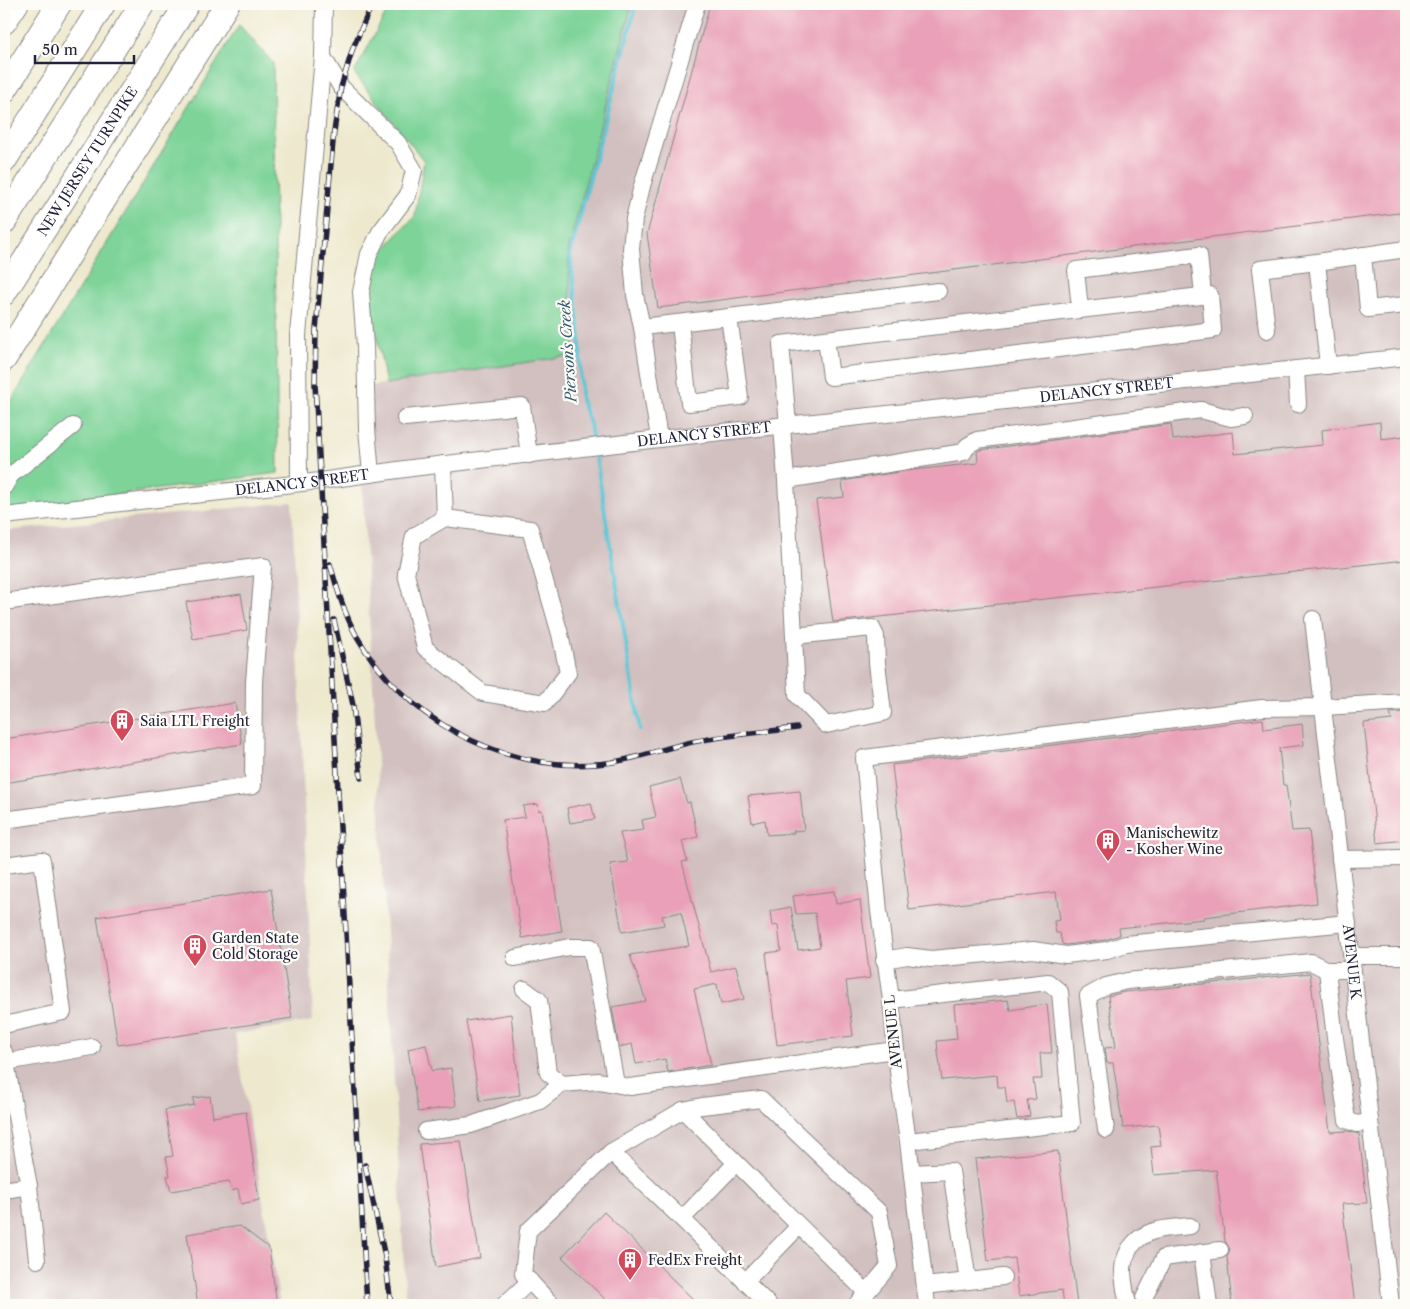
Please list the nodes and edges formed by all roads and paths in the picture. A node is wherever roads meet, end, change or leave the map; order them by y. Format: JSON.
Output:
{"nodes":[{"id":1,"x":59,"y":4,"type":"edge"},
{"id":2,"x":103,"y":4,"type":"edge"},
{"id":3,"x":142,"y":4,"type":"edge"},
{"id":4,"x":186,"y":4,"type":"edge"},
{"id":5,"x":324,"y":4,"type":"edge"},
{"id":6,"x":697,"y":4,"type":"edge"},
{"id":7,"x":225,"y":7,"type":"edge"},
{"id":8,"x":323,"y":57,"type":"junction"},
{"id":9,"x":4,"y":91,"type":"edge"},
{"id":10,"x":4,"y":161,"type":"edge"},
{"id":11,"x":4,"y":222,"type":"edge"},
{"id":12,"x":1406,"y":249,"type":"edge"},
{"id":13,"x":1363,"y":255,"type":"junction"},
{"id":14,"x":1317,"y":262,"type":"junction"},
{"id":15,"x":938,"y":291,"type":"dead end"},
{"id":16,"x":4,"y":293,"type":"edge"},
{"id":17,"x":1202,"y":295,"type":"junction"},
{"id":18,"x":1406,"y":305,"type":"edge"},
{"id":19,"x":1080,"y":309,"type":"junction"},
{"id":20,"x":730,"y":317,"type":"junction"},
{"id":21,"x":680,"y":324,"type":"junction"},
{"id":22,"x":642,"y":327,"type":"junction"},
{"id":23,"x":1267,"y":330,"type":"dead end"},
{"id":24,"x":826,"y":339,"type":"junction"},
{"id":25,"x":1406,"y":357,"type":"edge"},
{"id":26,"x":4,"y":359,"type":"edge"},
{"id":27,"x":1328,"y":366,"type":"junction"},
{"id":28,"x":1296,"y":369,"type":"junction"},
{"id":29,"x":1298,"y":404,"type":"dead end"},
{"id":30,"x":1245,"y":416,"type":"dead end"},
{"id":31,"x":405,"y":418,"type":"dead end"},
{"id":32,"x":73,"y":426,"type":"dead end"},
{"id":33,"x":785,"y":426,"type":"junction"},
{"id":34,"x":659,"y":439,"type":"junction"},
{"id":35,"x":529,"y":455,"type":"junction"},
{"id":36,"x":443,"y":464,"type":"junction"},
{"id":37,"x":371,"y":474,"type":"junction"},
{"id":38,"x":786,"y":480,"type":"junction"},
{"id":39,"x":299,"y":483,"type":"junction"},
{"id":40,"x":4,"y":487,"type":"edge"},
{"id":41,"x":4,"y":516,"type":"edge"},
{"id":42,"x":445,"y":518,"type":"junction"},
{"id":43,"x":4,"y":602,"type":"edge"},
{"id":44,"x":1313,"y":619,"type":"dead end"},
{"id":45,"x":794,"y":636,"type":"junction"},
{"id":46,"x":1406,"y":702,"type":"edge"},
{"id":47,"x":1324,"y":707,"type":"junction"},
{"id":48,"x":4,"y":820,"type":"edge"},
{"id":49,"x":1406,"y":858,"type":"edge"},
{"id":50,"x":1340,"y":859,"type":"junction"},
{"id":51,"x":4,"y":865,"type":"edge"},
{"id":52,"x":1348,"y":923,"type":"junction"},
{"id":53,"x":1406,"y":956,"type":"edge"},
{"id":54,"x":515,"y":958,"type":"dead end"},
{"id":55,"x":884,"y":960,"type":"junction"},
{"id":56,"x":1352,"y":963,"type":"junction"},
{"id":57,"x":1327,"y":970,"type":"junction"},
{"id":58,"x":524,"y":989,"type":"dead end"},
{"id":59,"x":891,"y":1000,"type":"junction"},
{"id":60,"x":4,"y":1025,"type":"edge"},
{"id":61,"x":1360,"y":1034,"type":"junction"},
{"id":62,"x":1335,"y":1038,"type":"junction"},
{"id":63,"x":92,"y":1047,"type":"dead end"},
{"id":64,"x":895,"y":1050,"type":"junction"},
{"id":65,"x":5,"y":1057,"type":"edge"},
{"id":66,"x":562,"y":1084,"type":"junction"},
{"id":67,"x":616,"y":1084,"type":"junction"},
{"id":68,"x":683,"y":1110,"type":"junction"},
{"id":69,"x":1370,"y":1122,"type":"junction"},
{"id":70,"x":426,"y":1130,"type":"dead end"},
{"id":71,"x":1106,"y":1130,"type":"dead end"},
{"id":72,"x":908,"y":1141,"type":"junction"},
{"id":73,"x":611,"y":1152,"type":"junction"},
{"id":74,"x":736,"y":1163,"type":"junction"},
{"id":75,"x":912,"y":1172,"type":"junction"},
{"id":76,"x":29,"y":1186,"type":"junction"},
{"id":77,"x":4,"y":1190,"type":"edge"},
{"id":78,"x":682,"y":1219,"type":"junction"},
{"id":79,"x":799,"y":1226,"type":"junction"},
{"id":80,"x":1190,"y":1226,"type":"dead end"},
{"id":81,"x":1220,"y":1250,"type":"dead end"},
{"id":82,"x":1202,"y":1252,"type":"junction"},
{"id":83,"x":37,"y":1260,"type":"dead end"},
{"id":84,"x":1003,"y":1277,"type":"dead end"},
{"id":85,"x":530,"y":1281,"type":"junction"},
{"id":86,"x":968,"y":1281,"type":"junction"},
{"id":87,"x":745,"y":1282,"type":"junction"},
{"id":88,"x":925,"y":1286,"type":"junction"},
{"id":89,"x":861,"y":1299,"type":"edge"},
{"id":90,"x":504,"y":1305,"type":"edge"},
{"id":91,"x":552,"y":1305,"type":"edge"},
{"id":92,"x":769,"y":1305,"type":"edge"},
{"id":93,"x":927,"y":1305,"type":"edge"},
{"id":94,"x":1128,"y":1305,"type":"edge"},
{"id":95,"x":1145,"y":1305,"type":"edge"},
{"id":96,"x":1209,"y":1305,"type":"edge"},
{"id":97,"x":1391,"y":1305,"type":"edge"}],
"edges":[{"from":1,"to":9,"type":"highway"},
{"from":2,"to":10,"type":"highway"},
{"from":3,"to":11,"type":"highway"},
{"from":4,"to":16,"type":"highway","name":"NEW JERSEY TURNPIKE"},
{"from":5,"to":8,"type":"street"},
{"from":6,"to":22,"type":"street"},
{"from":7,"to":26,"type":"highway"},
{"from":8,"to":37,"type":"street"},
{"from":8,"to":39,"type":"street"},
{"from":12,"to":13,"type":"street"},
{"from":13,"to":14,"type":"street"},
{"from":13,"to":18,"type":"street"},
{"from":14,"to":23,"type":"street"},
{"from":14,"to":27,"type":"street"},
{"from":15,"to":20,"type":"street"},
{"from":17,"to":19,"type":"street"},
{"from":17,"to":19,"type":"street"},
{"from":17,"to":24,"type":"street"},
{"from":19,"to":24,"type":"street"},
{"from":20,"to":21,"type":"street"},
{"from":20,"to":21,"type":"street"},
{"from":21,"to":22,"type":"street"},
{"from":22,"to":34,"type":"street"},
{"from":24,"to":33,"type":"street"},
{"from":25,"to":27,"type":"street","name":"DELANCY STREET"},
{"from":27,"to":28,"type":"street","name":"DELANCY STREET"},
{"from":28,"to":29,"type":"street"},
{"from":28,"to":33,"type":"street","name":"DELANCY STREET"},
{"from":30,"to":38,"type":"street"},
{"from":31,"to":35,"type":"street"},
{"from":32,"to":40,"type":"street"},
{"from":33,"to":34,"type":"street","name":"DELANCY STREET"},
{"from":33,"to":38,"type":"street"},
{"from":34,"to":35,"type":"street","name":"DELANCY STREET"},
{"from":35,"to":36,"type":"street","name":"DELANCY STREET"},
{"from":36,"to":37,"type":"street","name":"DELANCY STREET"},
{"from":36,"to":42,"type":"street"},
{"from":37,"to":39,"type":"street","name":"DELANCY STREET"},
{"from":38,"to":45,"type":"street"},
{"from":39,"to":41,"type":"street","name":"DELANCY STREET"},
{"from":42,"to":42,"type":"street"},
{"from":43,"to":48,"type":"street"},
{"from":44,"to":47,"type":"street","name":"AVENUE K"},
{"from":45,"to":45,"type":"street"},
{"from":46,"to":47,"type":"street"},
{"from":47,"to":50,"type":"street","name":"AVENUE K"},
{"from":47,"to":55,"type":"street","name":"AVENUE L"},
{"from":49,"to":50,"type":"street"},
{"from":50,"to":52,"type":"street","name":"AVENUE K"},
{"from":51,"to":60,"type":"street"},
{"from":52,"to":55,"type":"street"},
{"from":52,"to":56,"type":"street","name":"AVENUE K"},
{"from":53,"to":56,"type":"street"},
{"from":54,"to":67,"type":"street"},
{"from":55,"to":59,"type":"street","name":"AVENUE L"},
{"from":56,"to":57,"type":"street"},
{"from":56,"to":61,"type":"street","name":"AVENUE K"},
{"from":57,"to":62,"type":"street"},
{"from":57,"to":71,"type":"street"},
{"from":58,"to":66,"type":"street"},
{"from":59,"to":64,"type":"street","name":"AVENUE L"},
{"from":59,"to":72,"type":"street"},
{"from":61,"to":62,"type":"street"},
{"from":61,"to":69,"type":"street","name":"AVENUE K"},
{"from":62,"to":69,"type":"street"},
{"from":63,"to":65,"type":"street"},
{"from":64,"to":67,"type":"street"},
{"from":64,"to":72,"type":"street","name":"AVENUE L"},
{"from":65,"to":76,"type":"street"},
{"from":66,"to":67,"type":"street"},
{"from":66,"to":70,"type":"street"},
{"from":68,"to":73,"type":"street"},
{"from":68,"to":74,"type":"street"},
{"from":68,"to":89,"type":"street"},
{"from":69,"to":97,"type":"street","name":"AVENUE K"},
{"from":72,"to":75,"type":"street","name":"AVENUE L"},
{"from":73,"to":78,"type":"street"},
{"from":73,"to":85,"type":"street"},
{"from":74,"to":78,"type":"street"},
{"from":74,"to":79,"type":"street"},
{"from":75,"to":86,"type":"street"},
{"from":75,"to":88,"type":"street","name":"AVENUE L"},
{"from":76,"to":77,"type":"street"},
{"from":76,"to":83,"type":"street"},
{"from":78,"to":87,"type":"street"},
{"from":79,"to":87,"type":"street"},
{"from":79,"to":89,"type":"street"},
{"from":80,"to":94,"type":"street"},
{"from":81,"to":82,"type":"street"},
{"from":82,"to":95,"type":"street"},
{"from":82,"to":96,"type":"street"},
{"from":84,"to":86,"type":"street"},
{"from":85,"to":90,"type":"street"},
{"from":85,"to":91,"type":"street"},
{"from":86,"to":88,"type":"street"},
{"from":87,"to":92,"type":"street"},
{"from":88,"to":93,"type":"street","name":"AVENUE L"}]}
